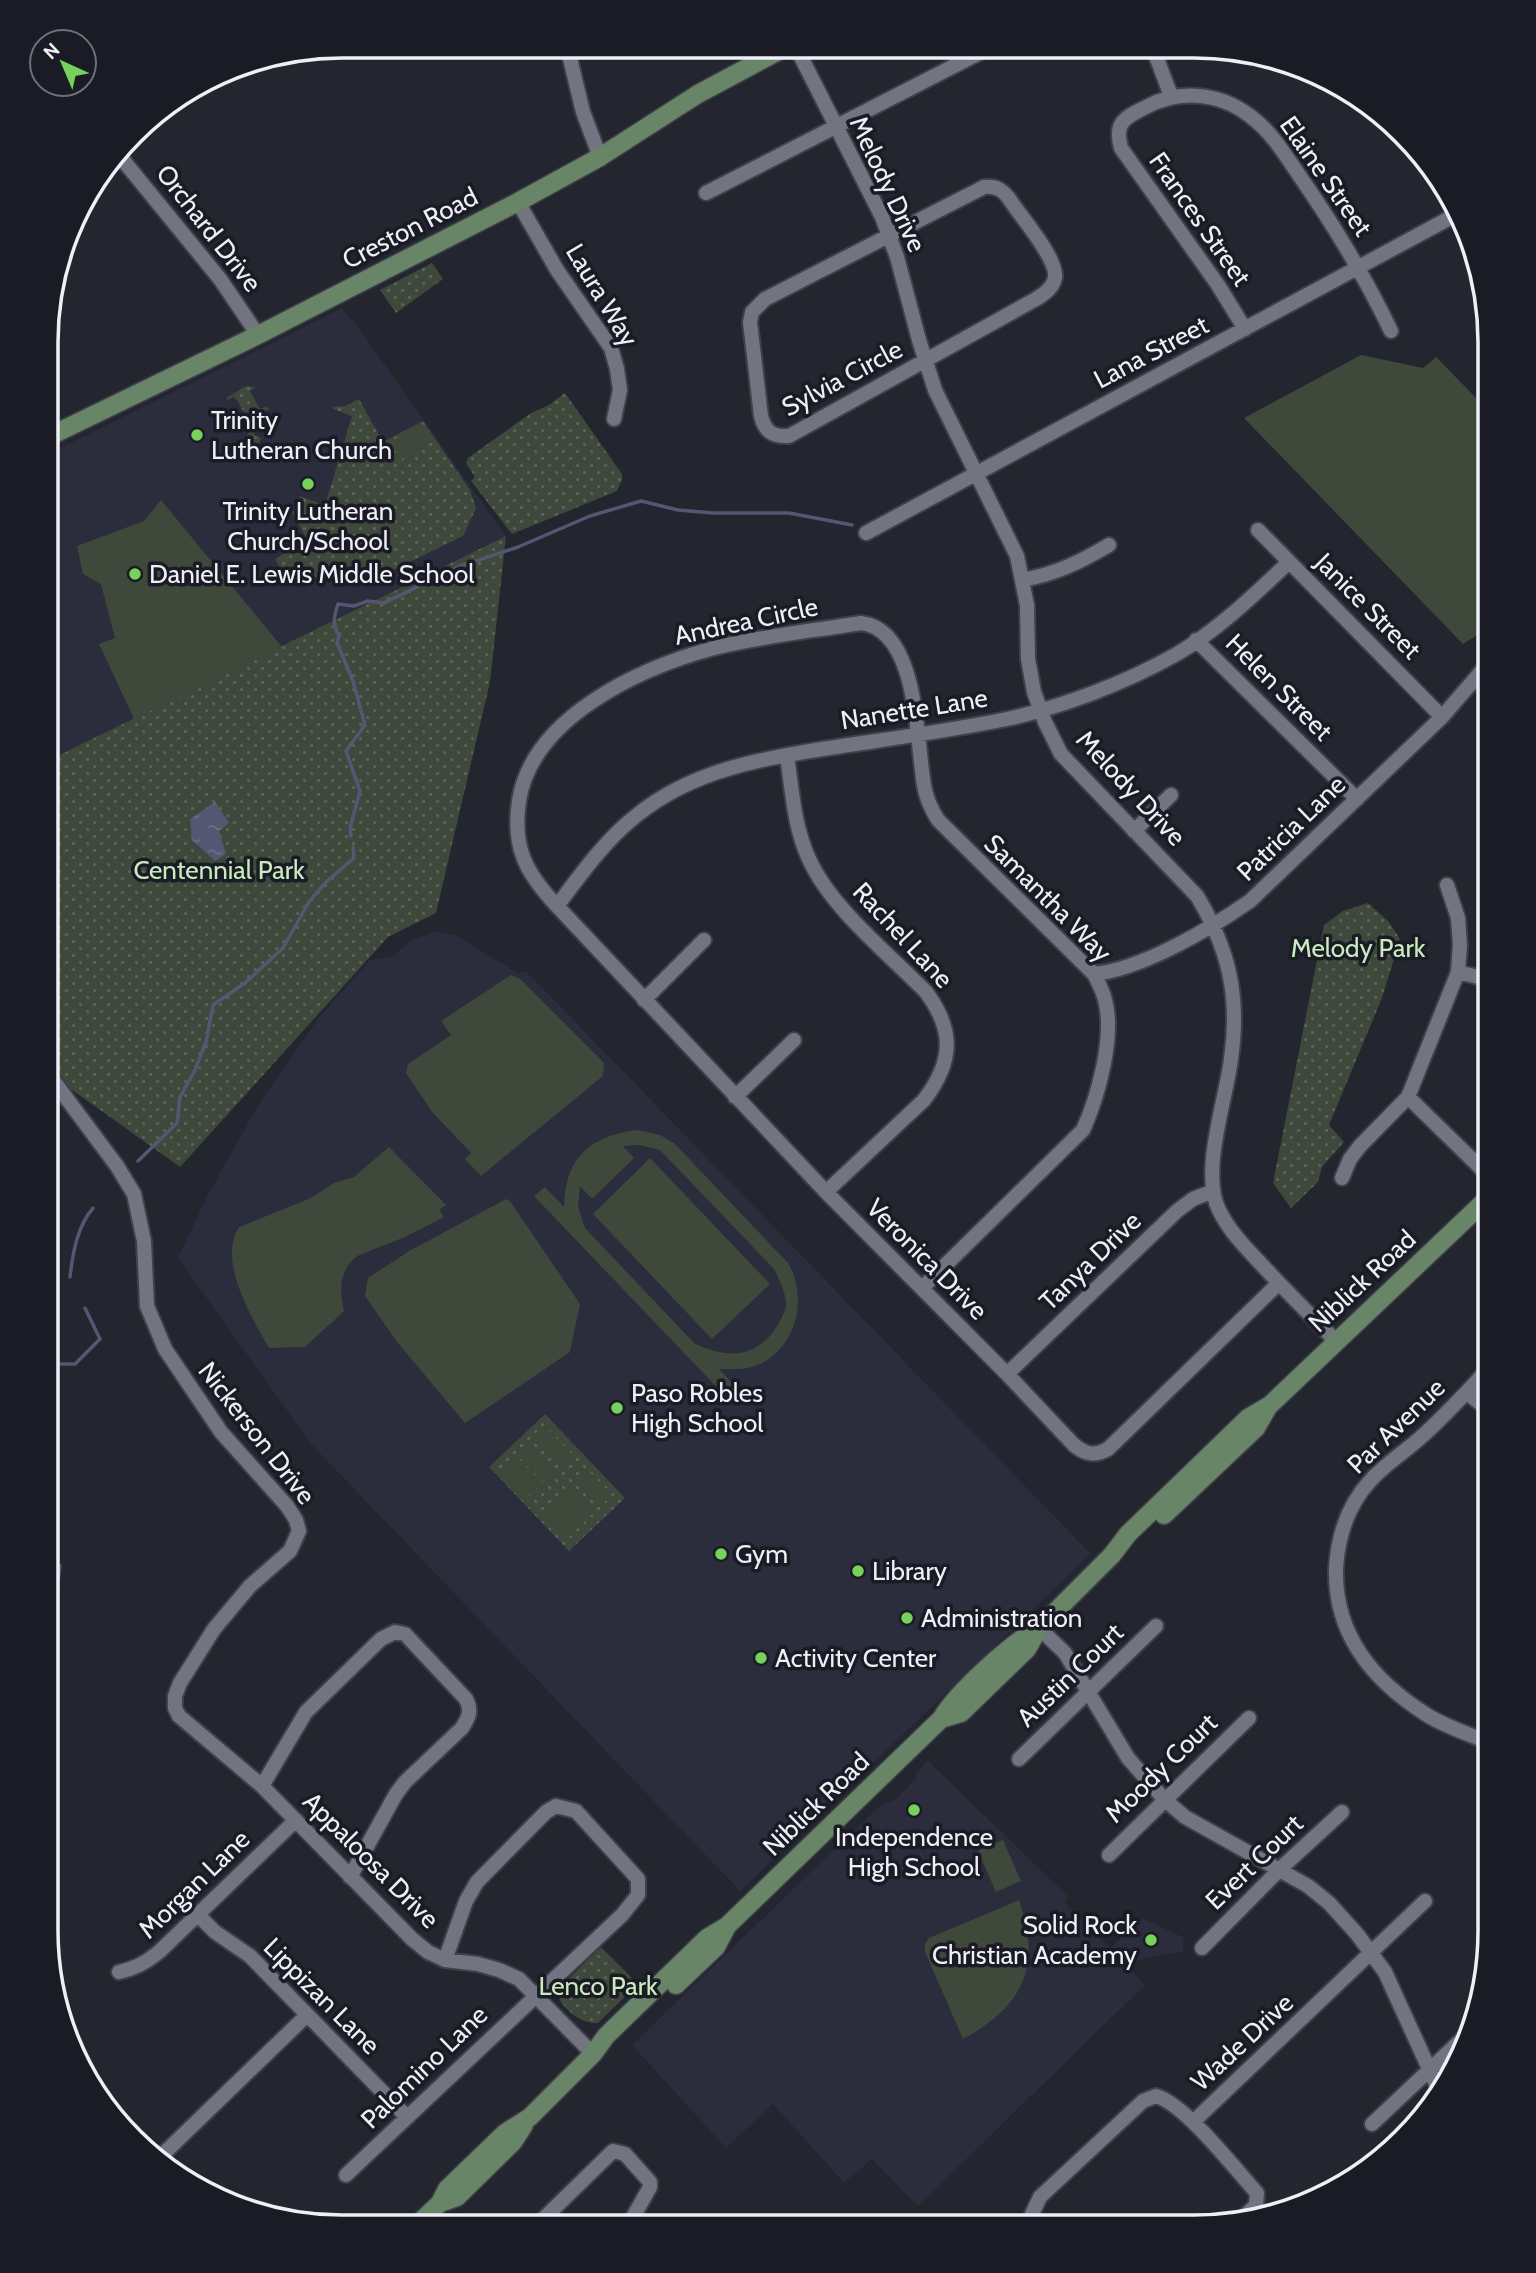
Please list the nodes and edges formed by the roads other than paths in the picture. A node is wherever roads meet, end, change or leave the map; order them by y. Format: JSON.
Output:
{"nodes":[{"id":1,"x":570,"y":58,"type":"edge"},
{"id":2,"x":765,"y":58,"type":"edge"},
{"id":3,"x":801,"y":58,"type":"edge"},
{"id":4,"x":970,"y":58,"type":"edge"},
{"id":5,"x":1157,"y":58,"type":"edge"},
{"id":6,"x":1171,"y":96,"type":"junction"},
{"id":7,"x":835,"y":127,"type":"junction"},
{"id":8,"x":1118,"y":136,"type":"joint"},
{"id":9,"x":600,"y":158,"type":"junction"},
{"id":10,"x":123,"y":160,"type":"edge"},
{"id":11,"x":706,"y":193,"type":"dead end"},
{"id":12,"x":518,"y":202,"type":"junction"},
{"id":13,"x":1450,"y":218,"type":"edge"},
{"id":14,"x":889,"y":235,"type":"junction"},
{"id":15,"x":1359,"y":267,"type":"junction"},
{"id":16,"x":1245,"y":329,"type":"junction"},
{"id":17,"x":1391,"y":331,"type":"dead end"},
{"id":18,"x":258,"y":335,"type":"junction"},
{"id":19,"x":925,"y":362,"type":"junction"},
{"id":20,"x":614,"y":419,"type":"dead end"},
{"id":21,"x":58,"y":433,"type":"edge"},
{"id":22,"x":976,"y":475,"type":"junction"},
{"id":23,"x":1258,"y":530,"type":"dead end"},
{"id":24,"x":866,"y":533,"type":"dead end"},
{"id":25,"x":1109,"y":545,"type":"dead end"},
{"id":26,"x":1289,"y":562,"type":"junction"},
{"id":27,"x":1022,"y":580,"type":"junction"},
{"id":28,"x":1196,"y":640,"type":"junction"},
{"id":29,"x":1478,"y":675,"type":"edge"},
{"id":30,"x":1040,"y":709,"type":"junction"},
{"id":31,"x":1442,"y":717,"type":"junction"},
{"id":32,"x":918,"y":734,"type":"junction"},
{"id":33,"x":787,"y":755,"type":"junction"},
{"id":34,"x":1171,"y":796,"type":"dead end"},
{"id":35,"x":1357,"y":799,"type":"junction"},
{"id":36,"x":1134,"y":831,"type":"junction"},
{"id":37,"x":1447,"y":885,"type":"dead end"},
{"id":38,"x":557,"y":906,"type":"junction"},
{"id":39,"x":1214,"y":924,"type":"junction"},
{"id":40,"x":704,"y":940,"type":"dead end"},
{"id":41,"x":1458,"y":972,"type":"junction"},
{"id":42,"x":1094,"y":974,"type":"junction"},
{"id":43,"x":1478,"y":977,"type":"edge"},
{"id":44,"x":644,"y":1000,"type":"junction"},
{"id":45,"x":794,"y":1040,"type":"dead end"},
{"id":46,"x":58,"y":1087,"type":"edge"},
{"id":47,"x":60,"y":1090,"type":"joint"},
{"id":48,"x":735,"y":1097,"type":"junction"},
{"id":49,"x":1408,"y":1097,"type":"junction"},
{"id":50,"x":1478,"y":1165,"type":"edge"},
{"id":51,"x":1342,"y":1178,"type":"dead end"},
{"id":52,"x":1213,"y":1191,"type":"junction"},
{"id":53,"x":825,"y":1192,"type":"junction"},
{"id":54,"x":1478,"y":1207,"type":"edge"},
{"id":55,"x":1279,"y":1283,"type":"junction"},
{"id":56,"x":922,"y":1288,"type":"junction"},
{"id":57,"x":1336,"y":1342,"type":"junction"},
{"id":58,"x":1007,"y":1374,"type":"junction"},
{"id":59,"x":1478,"y":1381,"type":"edge"},
{"id":60,"x":1467,"y":1393,"type":"junction"},
{"id":61,"x":1478,"y":1402,"type":"edge"},
{"id":62,"x":1156,"y":1626,"type":"dead end"},
{"id":63,"x":1039,"y":1628,"type":"junction"},
{"id":64,"x":198,"y":1654,"type":"joint"},
{"id":65,"x":1088,"y":1691,"type":"junction"},
{"id":66,"x":1249,"y":1718,"type":"dead end"},
{"id":67,"x":1478,"y":1738,"type":"edge"},
{"id":68,"x":1018,"y":1759,"type":"dead end"},
{"id":69,"x":262,"y":1786,"type":"junction"},
{"id":70,"x":1164,"y":1799,"type":"junction"},
{"id":71,"x":1342,"y":1812,"type":"dead end"},
{"id":72,"x":296,"y":1820,"type":"junction"},
{"id":73,"x":1109,"y":1855,"type":"dead end"},
{"id":74,"x":1280,"y":1869,"type":"junction"},
{"id":75,"x":350,"y":1877,"type":"junction"},
{"id":76,"x":1425,"y":1901,"type":"dead end"},
{"id":77,"x":198,"y":1915,"type":"junction"},
{"id":78,"x":1202,"y":1948,"type":"dead end"},
{"id":79,"x":1372,"y":1952,"type":"junction"},
{"id":80,"x":445,"y":1960,"type":"junction"},
{"id":81,"x":119,"y":1972,"type":"dead end"},
{"id":82,"x":536,"y":1995,"type":"junction"},
{"id":83,"x":307,"y":2015,"type":"junction"},
{"id":84,"x":1454,"y":2047,"type":"edge"},
{"id":85,"x":593,"y":2054,"type":"junction"},
{"id":86,"x":1429,"y":2071,"type":"junction"},
{"id":87,"x":1434,"y":2082,"type":"edge"},
{"id":88,"x":407,"y":2118,"type":"junction"},
{"id":89,"x":1192,"y":2122,"type":"junction"},
{"id":90,"x":1372,"y":2124,"type":"dead end"},
{"id":91,"x":164,"y":2153,"type":"edge"},
{"id":92,"x":346,"y":2175,"type":"dead end"},
{"id":93,"x":1252,"y":2210,"type":"edge"},
{"id":94,"x":427,"y":2215,"type":"edge"},
{"id":95,"x":547,"y":2215,"type":"edge"},
{"id":96,"x":634,"y":2215,"type":"edge"},
{"id":97,"x":1032,"y":2215,"type":"edge"}],
"edges":[{"from":1,"to":9,"type":"street"},
{"from":2,"to":9,"type":"main road","name":"Creston Road"},
{"from":3,"to":7,"type":"street","name":"Melody Drive"},
{"from":4,"to":7,"type":"street"},
{"from":5,"to":6,"type":"street"},
{"from":6,"to":8,"type":"street","name":"Elaine Street"},
{"from":6,"to":15,"type":"street","name":"Elaine Street"},
{"from":7,"to":11,"type":"street"},
{"from":7,"to":14,"type":"street","name":"Melody Drive"},
{"from":8,"to":16,"type":"street","name":"Frances Street"},
{"from":9,"to":12,"type":"main road","name":"Creston Road"},
{"from":10,"to":18,"type":"street","name":"Orchard Drive"},
{"from":12,"to":18,"type":"main road","name":"Creston Road"},
{"from":12,"to":20,"type":"street","name":"Laura Way"},
{"from":13,"to":15,"type":"street","name":"Lana Street"},
{"from":14,"to":19,"type":"street","name":"Melody Drive"},
{"from":14,"to":19,"type":"street"},
{"from":14,"to":19,"type":"street","name":"Sylvia Circle"},
{"from":15,"to":16,"type":"street","name":"Lana Street"},
{"from":15,"to":17,"type":"street","name":"Elaine Street"},
{"from":16,"to":22,"type":"street","name":"Lana Street"},
{"from":18,"to":21,"type":"main road","name":"Creston Road"},
{"from":19,"to":22,"type":"street","name":"Melody Drive"},
{"from":22,"to":24,"type":"street","name":"Lana Street"},
{"from":22,"to":27,"type":"street","name":"Melody Drive"},
{"from":23,"to":26,"type":"street","name":"Janice Street"},
{"from":25,"to":27,"type":"street"},
{"from":26,"to":28,"type":"street","name":"Nanette Lane"},
{"from":26,"to":31,"type":"street","name":"Janice Street"},
{"from":27,"to":30,"type":"street","name":"Melody Drive"},
{"from":28,"to":30,"type":"street","name":"Nanette Lane"},
{"from":28,"to":35,"type":"street","name":"Helen Street"},
{"from":29,"to":31,"type":"street","name":"Patricia Lane"},
{"from":30,"to":32,"type":"street","name":"Nanette Lane"},
{"from":30,"to":36,"type":"street","name":"Melody Drive"},
{"from":31,"to":35,"type":"street","name":"Patricia Lane"},
{"from":32,"to":33,"type":"street","name":"Nanette Lane"},
{"from":32,"to":38,"type":"street","name":"Andrea Circle"},
{"from":32,"to":42,"type":"street","name":"Samantha Way"},
{"from":33,"to":38,"type":"street","name":"Nanette Lane"},
{"from":33,"to":53,"type":"street","name":"Rachel Lane"},
{"from":34,"to":36,"type":"street"},
{"from":35,"to":39,"type":"street","name":"Patricia Lane"},
{"from":36,"to":39,"type":"street","name":"Melody Drive"},
{"from":37,"to":41,"type":"street"},
{"from":38,"to":44,"type":"street","name":"Veronica Drive"},
{"from":39,"to":42,"type":"street","name":"Patricia Lane"},
{"from":39,"to":52,"type":"street","name":"Melody Drive"},
{"from":40,"to":44,"type":"street"},
{"from":41,"to":43,"type":"street"},
{"from":41,"to":49,"type":"street"},
{"from":42,"to":56,"type":"street","name":"Samantha Way"},
{"from":44,"to":48,"type":"street","name":"Veronica Drive"},
{"from":45,"to":48,"type":"street"},
{"from":46,"to":47,"type":"street","name":"Nickerson Drive"},
{"from":47,"to":64,"type":"street","name":"Nickerson Drive"},
{"from":48,"to":53,"type":"street","name":"Veronica Drive"},
{"from":49,"to":50,"type":"street"},
{"from":49,"to":51,"type":"street"},
{"from":52,"to":55,"type":"street","name":"Melody Drive"},
{"from":52,"to":58,"type":"street","name":"Tanya Drive"},
{"from":53,"to":56,"type":"street","name":"Veronica Drive"},
{"from":54,"to":57,"type":"main road","name":"Niblick Road"},
{"from":55,"to":57,"type":"street","name":"Melody Drive"},
{"from":55,"to":58,"type":"street","name":"Veronica Drive"},
{"from":56,"to":58,"type":"street","name":"Veronica Drive"},
{"from":57,"to":63,"type":"main road","name":"Niblick Road"},
{"from":59,"to":60,"type":"street","name":"Par Avenue"},
{"from":60,"to":61,"type":"street"},
{"from":60,"to":67,"type":"street","name":"Par Avenue"},
{"from":62,"to":65,"type":"street","name":"Austin Court"},
{"from":63,"to":65,"type":"street"},
{"from":63,"to":85,"type":"main road","name":"Niblick Road"},
{"from":64,"to":69,"type":"street","name":"Appaloosa Drive"},
{"from":65,"to":68,"type":"street","name":"Austin Court"},
{"from":65,"to":70,"type":"street"},
{"from":66,"to":70,"type":"street","name":"Moody Court"},
{"from":69,"to":72,"type":"street","name":"Appaloosa Drive"},
{"from":69,"to":75,"type":"street"},
{"from":70,"to":73,"type":"street","name":"Moody Court"},
{"from":70,"to":74,"type":"street"},
{"from":71,"to":74,"type":"street","name":"Evert Court"},
{"from":72,"to":75,"type":"street","name":"Appaloosa Drive"},
{"from":72,"to":77,"type":"street","name":"Morgan Lane"},
{"from":74,"to":78,"type":"street","name":"Evert Court"},
{"from":74,"to":79,"type":"street"},
{"from":75,"to":80,"type":"street","name":"Appaloosa Drive"},
{"from":76,"to":79,"type":"street","name":"Wade Drive"},
{"from":77,"to":81,"type":"street","name":"Morgan Lane"},
{"from":77,"to":83,"type":"street","name":"Lippizan Lane"},
{"from":79,"to":86,"type":"street"},
{"from":79,"to":89,"type":"street","name":"Wade Drive"},
{"from":80,"to":82,"type":"street","name":"Appaloosa Drive"},
{"from":80,"to":82,"type":"street","name":"Palomino Lane"},
{"from":82,"to":85,"type":"street","name":"Appaloosa Drive"},
{"from":82,"to":88,"type":"street","name":"Palomino Lane"},
{"from":83,"to":88,"type":"street","name":"Lippizan Lane"},
{"from":83,"to":91,"type":"street"},
{"from":84,"to":86,"type":"street"},
{"from":85,"to":94,"type":"main road","name":"Niblick Road"},
{"from":86,"to":87,"type":"street"},
{"from":86,"to":90,"type":"street"},
{"from":88,"to":92,"type":"street","name":"Palomino Lane"},
{"from":89,"to":93,"type":"street"},
{"from":89,"to":97,"type":"street","name":"Wade Drive"},
{"from":95,"to":96,"type":"street"}]}
